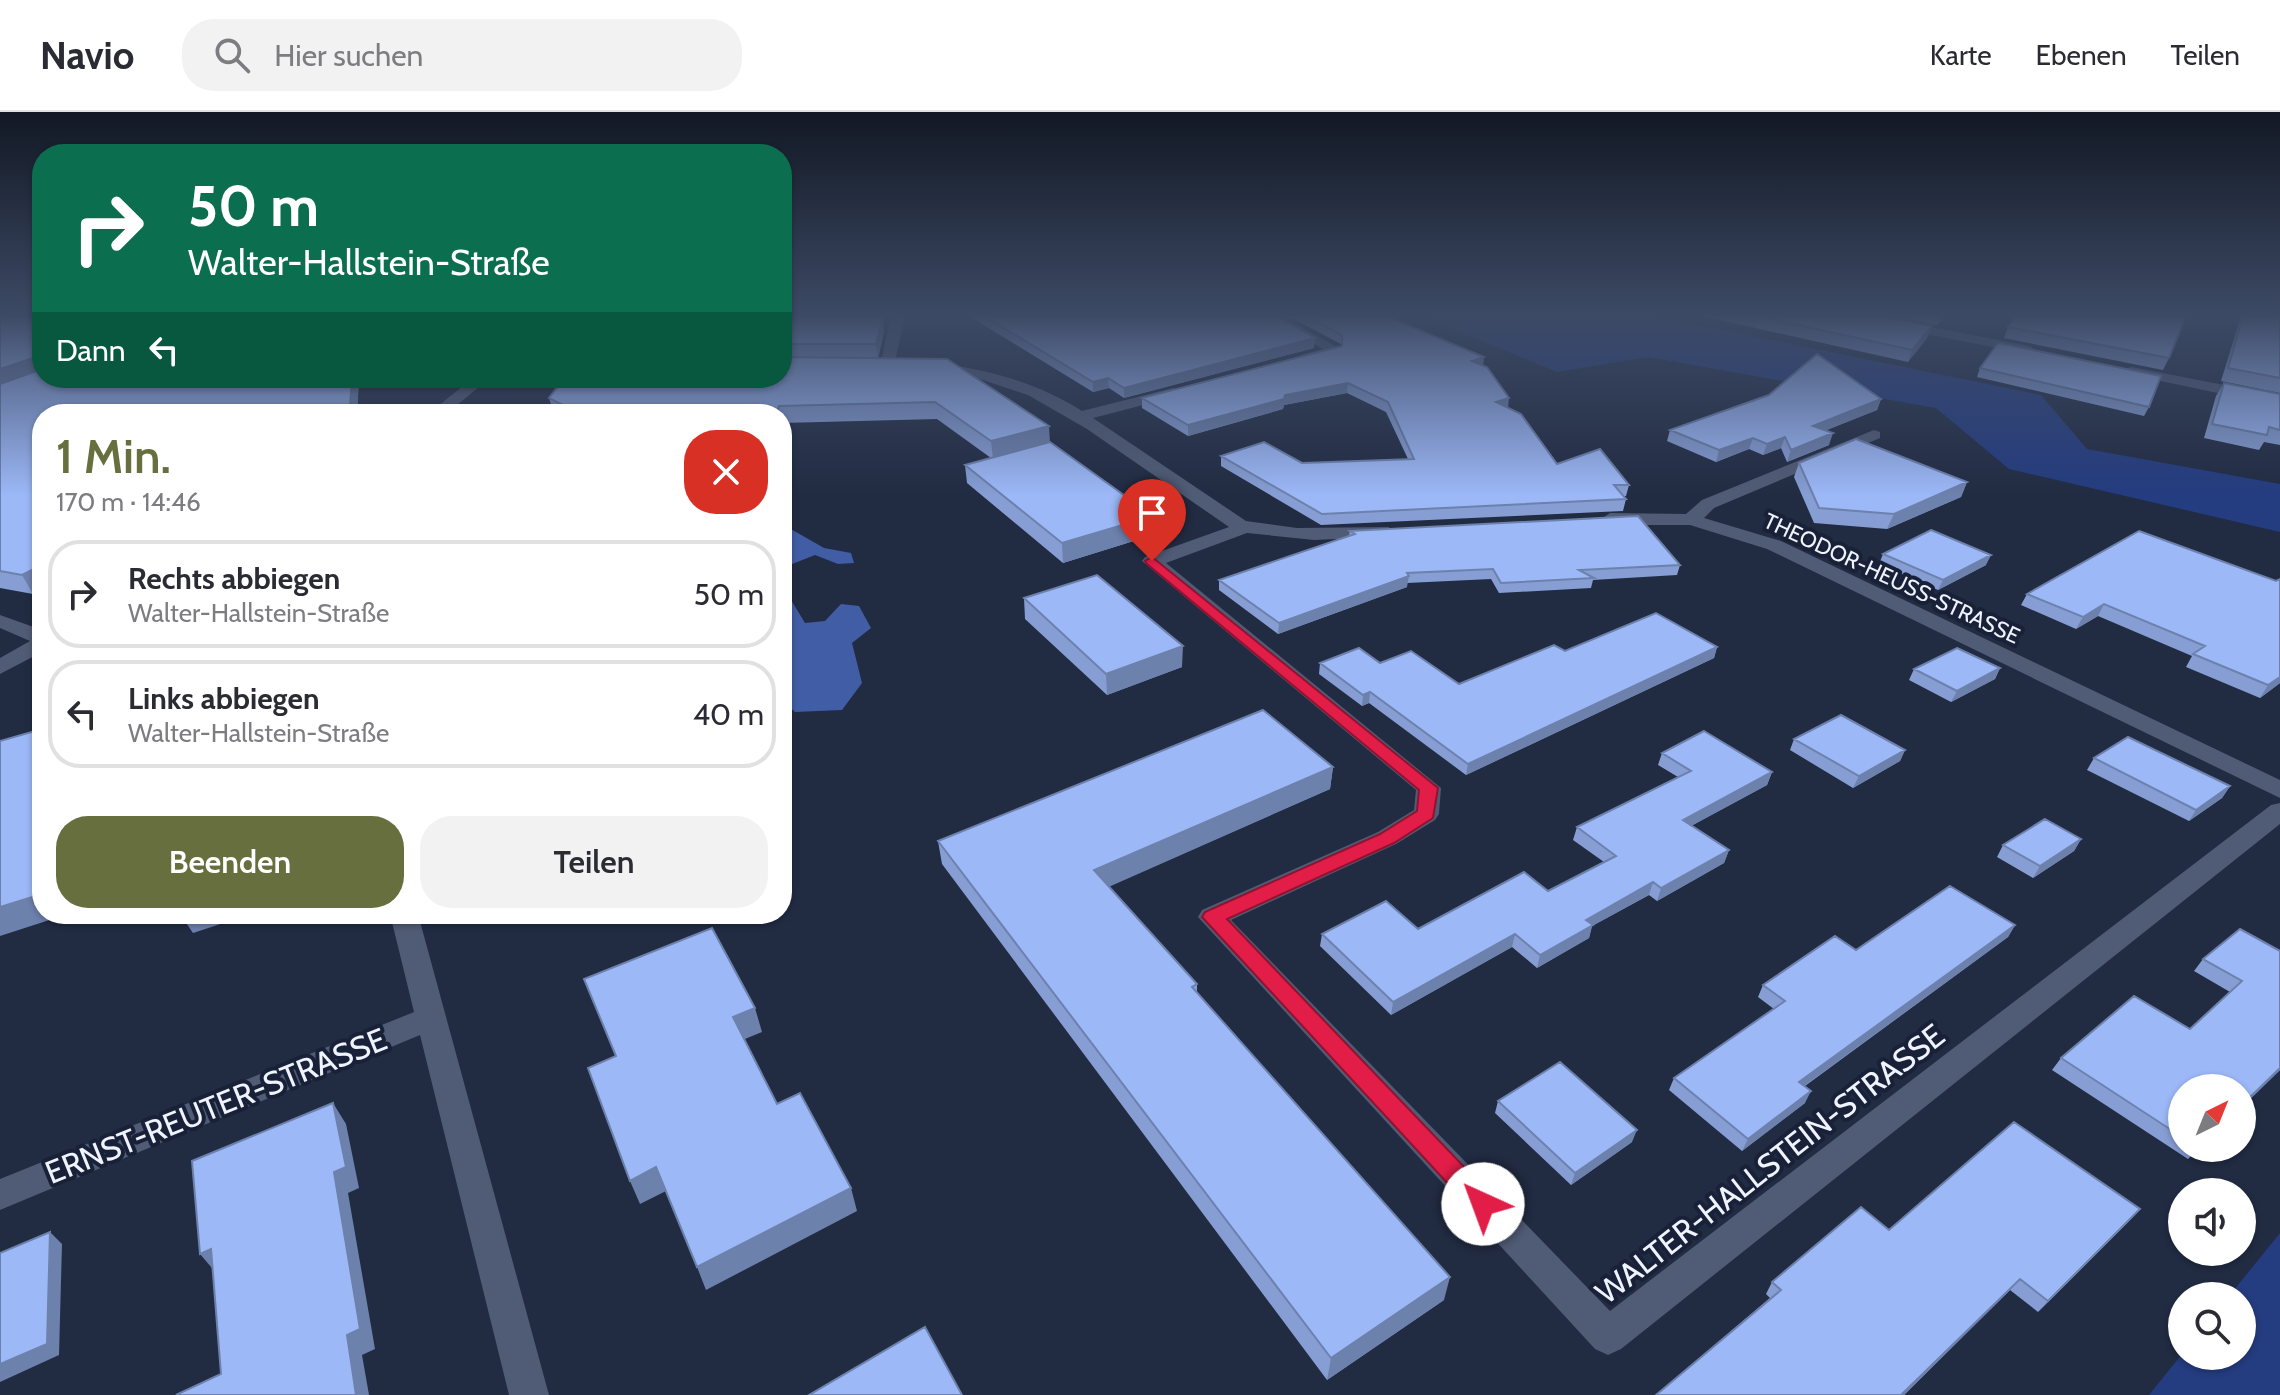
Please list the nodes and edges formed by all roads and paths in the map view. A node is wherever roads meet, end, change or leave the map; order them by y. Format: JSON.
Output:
{"nodes":[{"id":1,"x":996,"y":376,"type":"edge"},
{"id":2,"x":2158,"y":376,"type":"edge"},
{"id":3,"x":471,"y":388,"type":"edge"},
{"id":4,"x":1186,"y":390,"type":"edge"},
{"id":5,"x":2280,"y":401,"type":"edge"},
{"id":6,"x":449,"y":404,"type":"edge"},
{"id":7,"x":1079,"y":417,"type":"junction"},
{"id":8,"x":1874,"y":435,"type":"dead end"},
{"id":9,"x":1589,"y":520,"type":"edge"},
{"id":10,"x":1691,"y":520,"type":"junction"},
{"id":11,"x":1247,"y":527,"type":"junction"},
{"id":12,"x":1399,"y":530,"type":"edge"},
{"id":13,"x":0,"y":621,"type":"edge"},
{"id":14,"x":32,"y":635,"type":"edge"},
{"id":15,"x":32,"y":646,"type":"edge"},
{"id":16,"x":0,"y":667,"type":"edge"},
{"id":17,"x":2280,"y":790,"type":"edge"},
{"id":18,"x":2280,"y":811,"type":"edge"},
{"id":19,"x":407,"y":924,"type":"edge"},
{"id":20,"x":431,"y":1018,"type":"junction"},
{"id":21,"x":0,"y":1195,"type":"edge"},
{"id":22,"x":529,"y":1395,"type":"edge"}],
"edges":[{"from":1,"to":7,"type":"street"},
{"from":2,"to":5,"type":"street"},
{"from":3,"to":6,"type":"street"},
{"from":4,"to":7,"type":"street"},
{"from":7,"to":11,"type":"street"},
{"from":8,"to":10,"type":"street"},
{"from":9,"to":10,"type":"street","name":"THEODOR-HEUSS-STRASSE"},
{"from":10,"to":17,"type":"street","name":"THEODOR-HEUSS-STRASSE"},
{"from":11,"to":12,"type":"street"},
{"from":11,"to":18,"type":"street","name":"WALTER-HALLSTEIN-STRASSE"},
{"from":13,"to":14,"type":"street"},
{"from":15,"to":16,"type":"street"},
{"from":19,"to":20,"type":"street"},
{"from":20,"to":21,"type":"street","name":"ERNST-REUTER-STRASSE"},
{"from":20,"to":22,"type":"street"}]}
